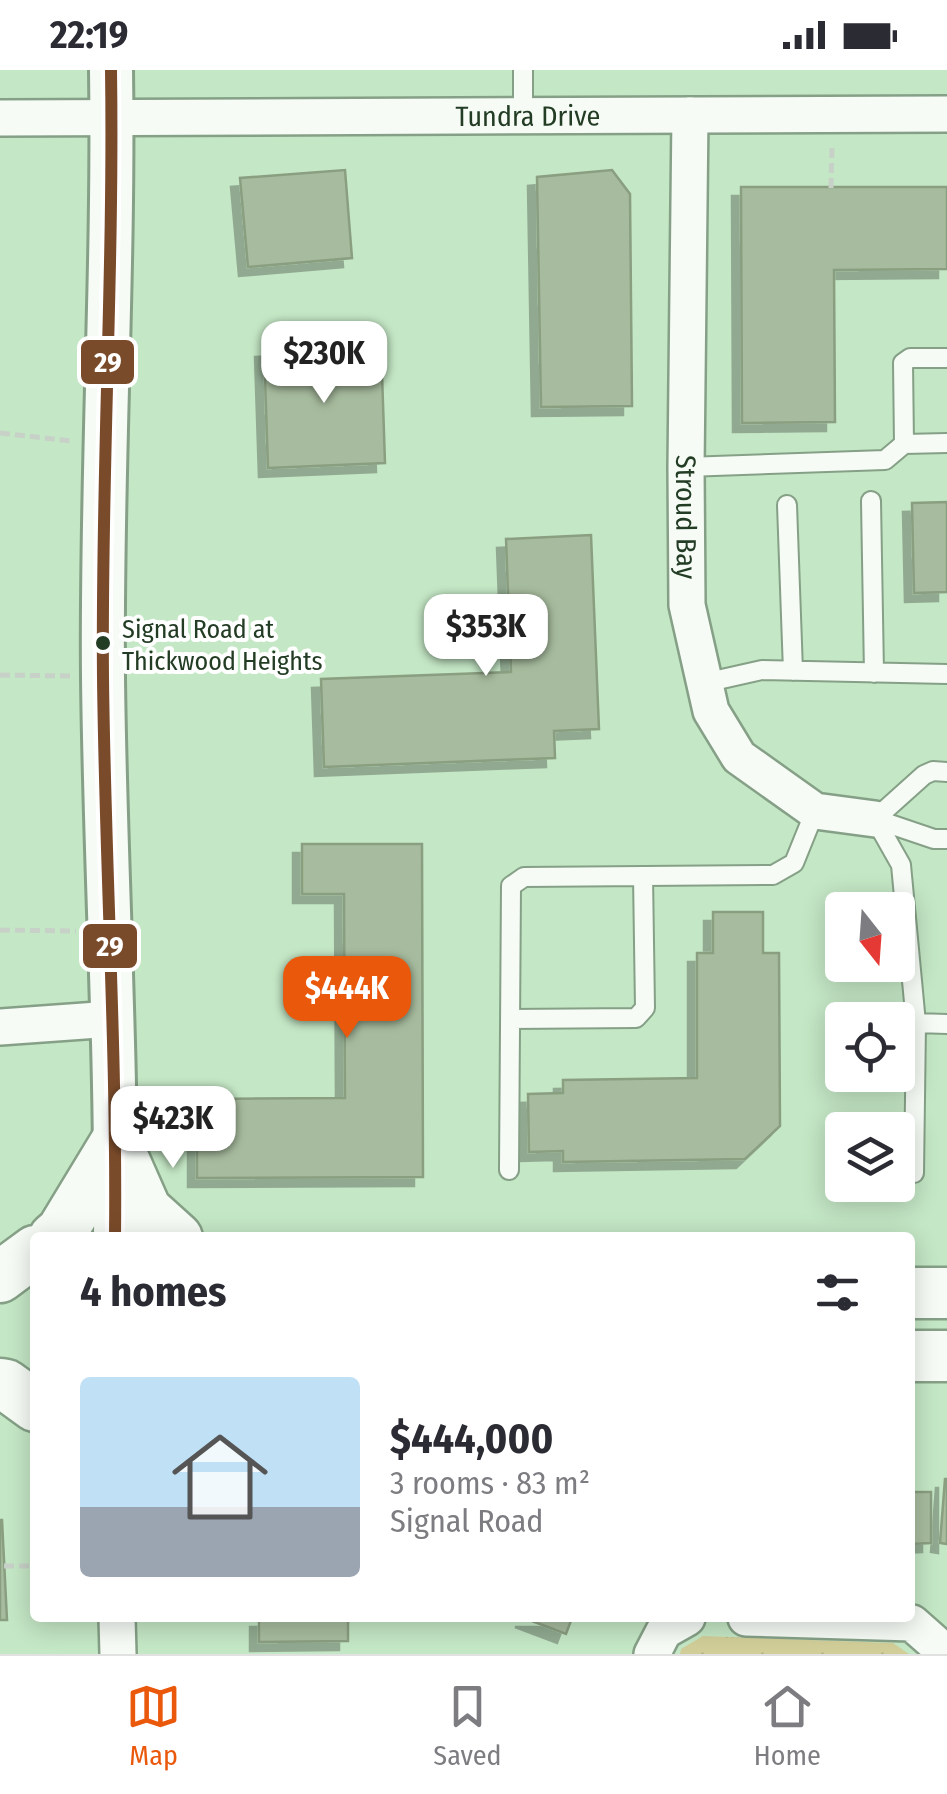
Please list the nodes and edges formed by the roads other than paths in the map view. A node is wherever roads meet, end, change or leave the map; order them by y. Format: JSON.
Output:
{"nodes":[{"id":1,"x":110,"y":70,"type":"edge"},
{"id":2,"x":523,"y":70,"type":"edge"},
{"id":3,"x":947,"y":114,"type":"edge"},
{"id":4,"x":690,"y":115,"type":"junction"},
{"id":5,"x":110,"y":116,"type":"junction"},
{"id":6,"x":523,"y":116,"type":"junction"},
{"id":7,"x":0,"y":118,"type":"edge"},
{"id":8,"x":947,"y":358,"type":"edge"},
{"id":9,"x":947,"y":443,"type":"edge"},
{"id":10,"x":904,"y":444,"type":"junction"},
{"id":11,"x":686,"y":466,"type":"junction"},
{"id":12,"x":871,"y":501,"type":"dead end"},
{"id":13,"x":787,"y":504,"type":"dead end"},
{"id":14,"x":793,"y":671,"type":"junction"},
{"id":15,"x":874,"y":673,"type":"junction"},
{"id":16,"x":947,"y":674,"type":"edge"},
{"id":17,"x":704,"y":683,"type":"junction"},
{"id":18,"x":947,"y":772,"type":"edge"},
{"id":19,"x":814,"y":810,"type":"junction"},
{"id":20,"x":876,"y":818,"type":"junction"},
{"id":21,"x":947,"y":838,"type":"edge"},
{"id":22,"x":643,"y":876,"type":"junction"},
{"id":23,"x":112,"y":1019,"type":"junction"},
{"id":24,"x":510,"y":1019,"type":"junction"},
{"id":25,"x":916,"y":1023,"type":"junction"},
{"id":26,"x":947,"y":1024,"type":"edge"},
{"id":27,"x":0,"y":1027,"type":"edge"},
{"id":28,"x":915,"y":1112,"type":"edge"},
{"id":29,"x":116,"y":1142,"type":"junction"},
{"id":30,"x":509,"y":1170,"type":"dead end"},
{"id":31,"x":62,"y":1232,"type":"edge"},
{"id":32,"x":115,"y":1232,"type":"edge"},
{"id":33,"x":170,"y":1232,"type":"edge"},
{"id":34,"x":30,"y":1255,"type":"edge"},
{"id":35,"x":0,"y":1277,"type":"edge"},
{"id":36,"x":947,"y":1293,"type":"edge"},
{"id":37,"x":915,"y":1294,"type":"edge"},
{"id":38,"x":0,"y":1296,"type":"edge"},
{"id":39,"x":30,"y":1296,"type":"edge"},
{"id":40,"x":915,"y":1356,"type":"edge"},
{"id":41,"x":947,"y":1356,"type":"edge"},
{"id":42,"x":30,"y":1360,"type":"edge"},
{"id":43,"x":0,"y":1361,"type":"edge"},
{"id":44,"x":0,"y":1384,"type":"edge"},
{"id":45,"x":30,"y":1402,"type":"edge"},
{"id":46,"x":117,"y":1622,"type":"edge"},
{"id":47,"x":679,"y":1622,"type":"edge"},
{"id":48,"x":879,"y":1622,"type":"edge"},
{"id":49,"x":118,"y":1654,"type":"edge"},
{"id":50,"x":652,"y":1654,"type":"edge"},
{"id":51,"x":940,"y":1654,"type":"edge"}],
"edges":[{"from":1,"to":5,"type":"street"},
{"from":2,"to":6,"type":"lane"},
{"from":3,"to":4,"type":"street","name":"Tundra Drive"},
{"from":4,"to":6,"type":"street","name":"Tundra Drive"},
{"from":4,"to":11,"type":"street","name":"Stroud Bay"},
{"from":5,"to":6,"type":"street","name":"Tundra Drive"},
{"from":5,"to":7,"type":"street","name":"Tundra Drive"},
{"from":5,"to":23,"type":"street"},
{"from":8,"to":10,"type":"lane"},
{"from":9,"to":10,"type":"lane"},
{"from":10,"to":11,"type":"lane"},
{"from":11,"to":17,"type":"street","name":"Stroud Bay"},
{"from":12,"to":15,"type":"lane"},
{"from":13,"to":14,"type":"lane"},
{"from":14,"to":15,"type":"lane"},
{"from":14,"to":17,"type":"lane"},
{"from":15,"to":16,"type":"lane"},
{"from":17,"to":19,"type":"street","name":"Stroud Bay"},
{"from":18,"to":20,"type":"lane"},
{"from":19,"to":20,"type":"street","name":"Stroud Bay"},
{"from":19,"to":22,"type":"lane"},
{"from":20,"to":21,"type":"lane"},
{"from":20,"to":25,"type":"lane"},
{"from":22,"to":24,"type":"lane"},
{"from":22,"to":24,"type":"lane"},
{"from":23,"to":27,"type":"street"},
{"from":23,"to":29,"type":"street"},
{"from":24,"to":30,"type":"lane"},
{"from":25,"to":26,"type":"lane"},
{"from":25,"to":28,"type":"lane"},
{"from":29,"to":31,"type":"main road"},
{"from":29,"to":32,"type":"street"},
{"from":29,"to":33,"type":"main road"},
{"from":34,"to":35,"type":"main road"},
{"from":36,"to":37,"type":"main road"},
{"from":38,"to":39,"type":"main road"},
{"from":40,"to":41,"type":"main road"},
{"from":42,"to":43,"type":"main road"},
{"from":44,"to":45,"type":"main road"},
{"from":46,"to":49,"type":"street"},
{"from":47,"to":50,"type":"street"},
{"from":48,"to":51,"type":"street"}]}
